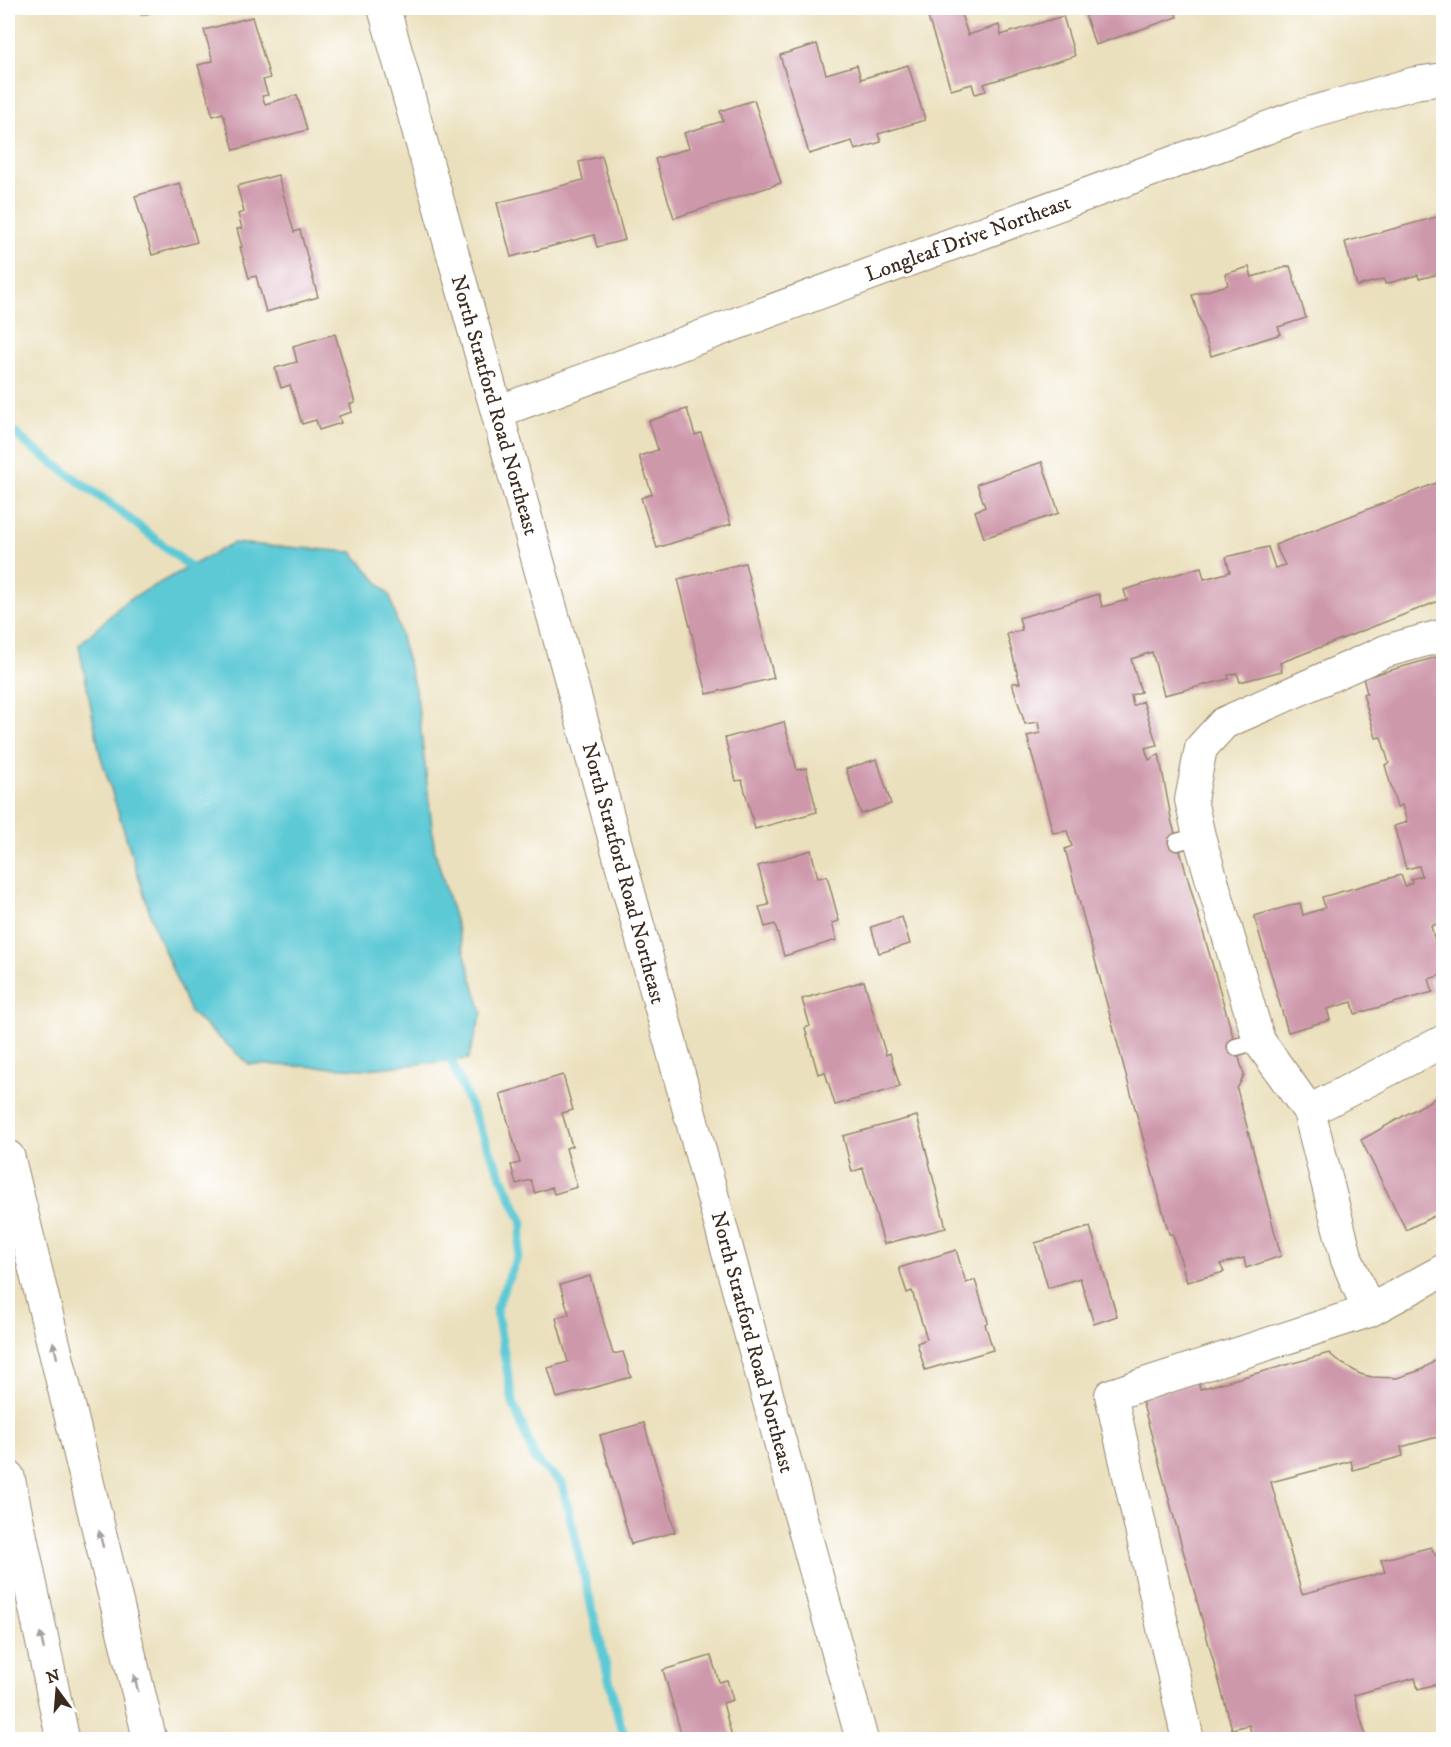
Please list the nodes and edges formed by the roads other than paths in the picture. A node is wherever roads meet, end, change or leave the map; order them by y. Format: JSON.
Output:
{"nodes":[{"id":1,"x":384,"y":8,"type":"edge"},
{"id":2,"x":1443,"y":79,"type":"edge"},
{"id":3,"x":497,"y":412,"type":"junction"},
{"id":4,"x":1443,"y":635,"type":"edge"},
{"id":5,"x":1443,"y":1041,"type":"edge"},
{"id":6,"x":1309,"y":1111,"type":"junction"},
{"id":7,"x":8,"y":1157,"type":"edge"},
{"id":8,"x":1443,"y":1270,"type":"edge"},
{"id":9,"x":1369,"y":1311,"type":"junction"},
{"id":10,"x":8,"y":1477,"type":"edge"},
{"id":11,"x":63,"y":1740,"type":"edge"},
{"id":12,"x":150,"y":1740,"type":"edge"},
{"id":13,"x":862,"y":1740,"type":"edge"},
{"id":14,"x":1188,"y":1740,"type":"edge"}],
"edges":[{"from":1,"to":3,"type":"street","name":"North Stratford Road Northeast"},
{"from":2,"to":3,"type":"street","name":"Longleaf Drive Northeast"},
{"from":3,"to":13,"type":"street","name":"North Stratford Road Northeast"},
{"from":4,"to":6,"type":"street"},
{"from":5,"to":6,"type":"street"},
{"from":6,"to":9,"type":"street"},
{"from":12,"to":7,"type":"highway","one_way":true},
{"from":8,"to":9,"type":"street"},
{"from":9,"to":14,"type":"street"},
{"from":11,"to":10,"type":"highway","one_way":true}]}
